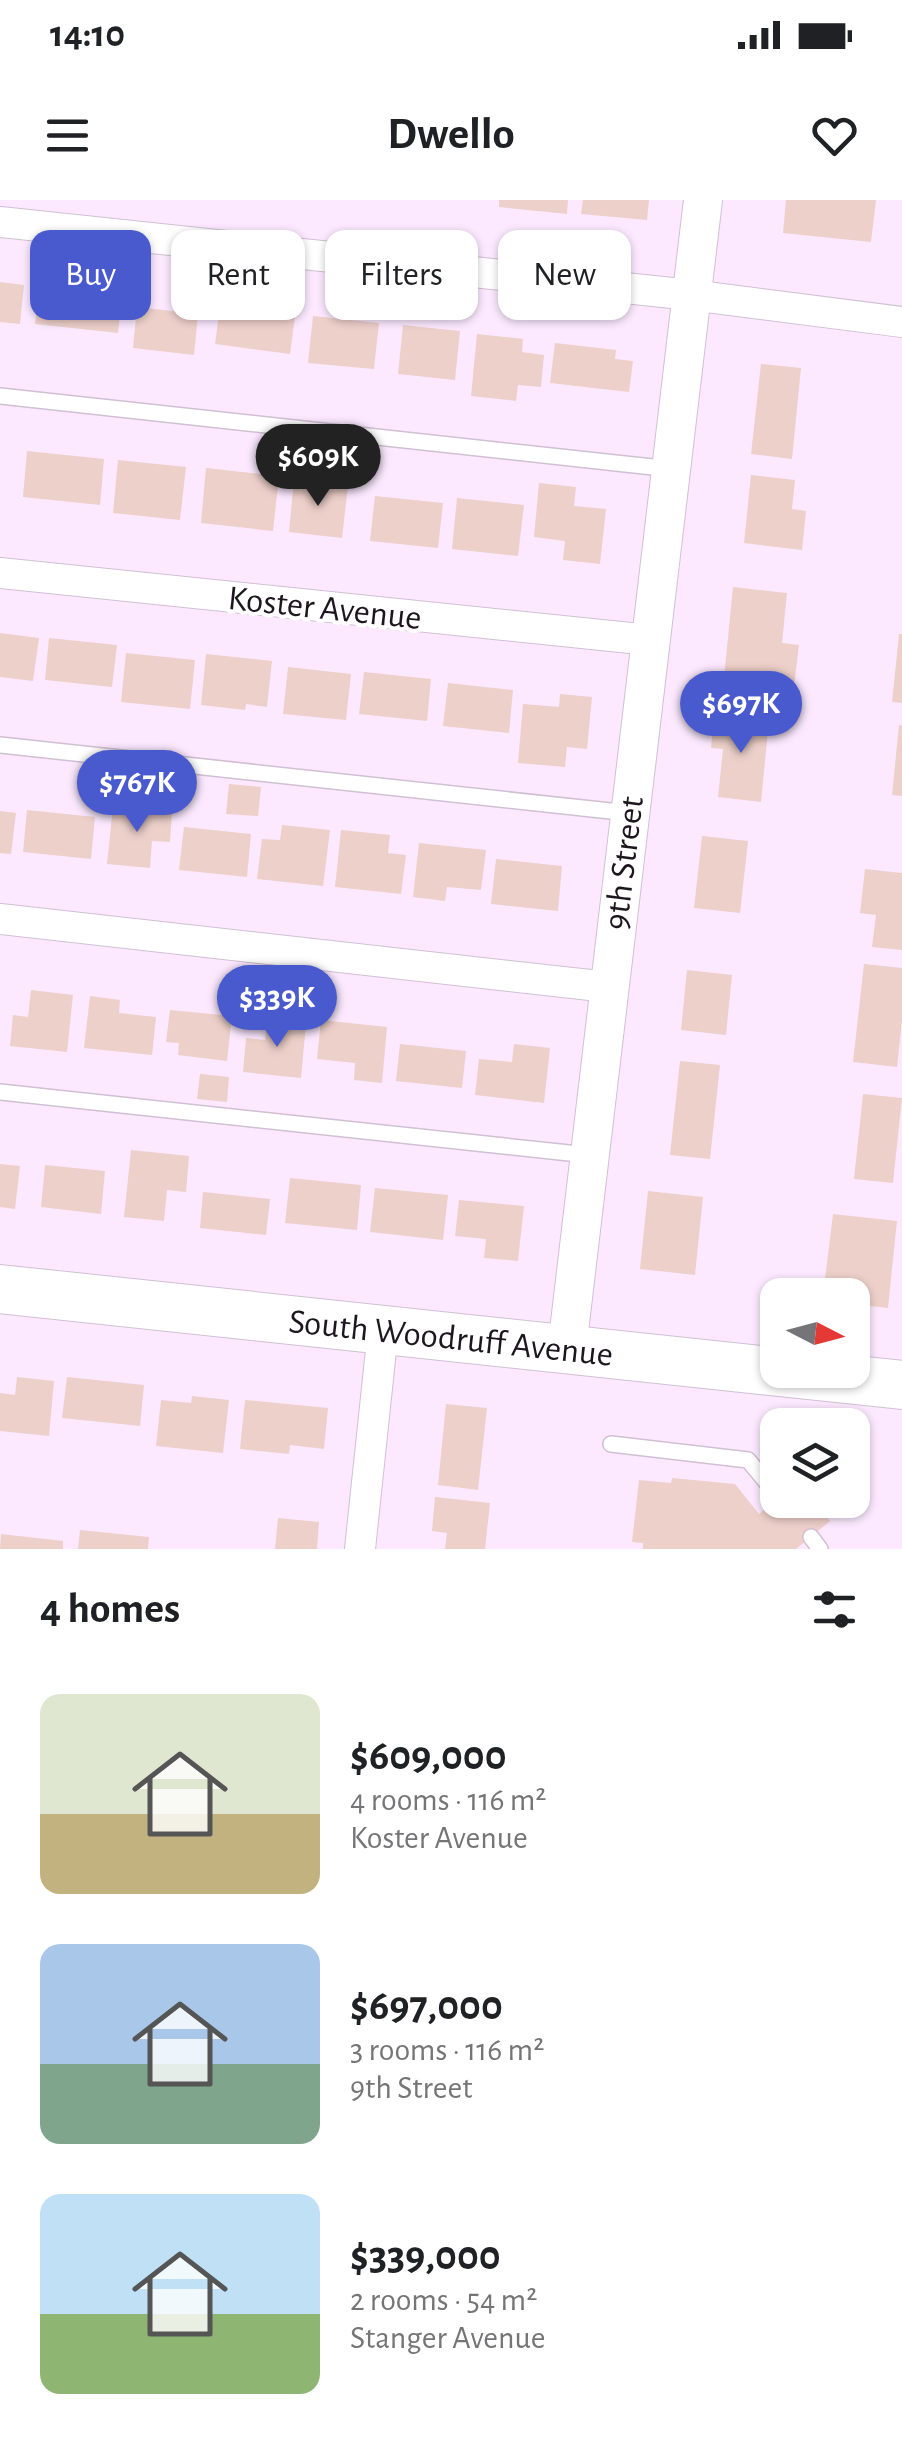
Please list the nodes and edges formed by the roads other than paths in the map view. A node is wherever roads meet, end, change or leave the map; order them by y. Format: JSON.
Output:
{"nodes":[{"id":1,"x":703,"y":200,"type":"edge"},
{"id":2,"x":0,"y":222,"type":"edge"},
{"id":3,"x":692,"y":296,"type":"junction"},
{"id":4,"x":902,"y":322,"type":"edge"},
{"id":5,"x":0,"y":396,"type":"edge"},
{"id":6,"x":671,"y":469,"type":"junction"},
{"id":7,"x":0,"y":573,"type":"edge"},
{"id":8,"x":650,"y":640,"type":"junction"},
{"id":9,"x":0,"y":744,"type":"edge"},
{"id":10,"x":629,"y":812,"type":"junction"},
{"id":11,"x":0,"y":920,"type":"edge"},
{"id":12,"x":608,"y":987,"type":"junction"},
{"id":13,"x":0,"y":1092,"type":"edge"},
{"id":14,"x":590,"y":1155,"type":"junction"},
{"id":15,"x":0,"y":1289,"type":"edge"},
{"id":16,"x":383,"y":1331,"type":"junction"},
{"id":17,"x":567,"y":1348,"type":"junction"},
{"id":18,"x":902,"y":1385,"type":"edge"},
{"id":19,"x":611,"y":1444,"type":"dead end"},
{"id":20,"x":760,"y":1474,"type":"edge"},
{"id":21,"x":360,"y":1549,"type":"edge"}],
"edges":[{"from":1,"to":3,"type":"street","name":"9th Street"},
{"from":2,"to":3,"type":"street"},
{"from":3,"to":4,"type":"street"},
{"from":3,"to":6,"type":"street","name":"9th Street"},
{"from":5,"to":6,"type":"lane"},
{"from":6,"to":8,"type":"street","name":"9th Street"},
{"from":7,"to":8,"type":"street","name":"Koster Avenue"},
{"from":8,"to":10,"type":"street","name":"9th Street"},
{"from":9,"to":10,"type":"lane"},
{"from":10,"to":12,"type":"street","name":"9th Street"},
{"from":11,"to":12,"type":"street"},
{"from":12,"to":14,"type":"street","name":"9th Street"},
{"from":13,"to":14,"type":"lane"},
{"from":14,"to":17,"type":"street","name":"9th Street"},
{"from":15,"to":16,"type":"main road","name":"South Woodruff Avenue"},
{"from":16,"to":17,"type":"main road","name":"South Woodruff Avenue"},
{"from":16,"to":21,"type":"street"},
{"from":17,"to":18,"type":"main road","name":"South Woodruff Avenue"},
{"from":19,"to":20,"type":"lane"}]}
